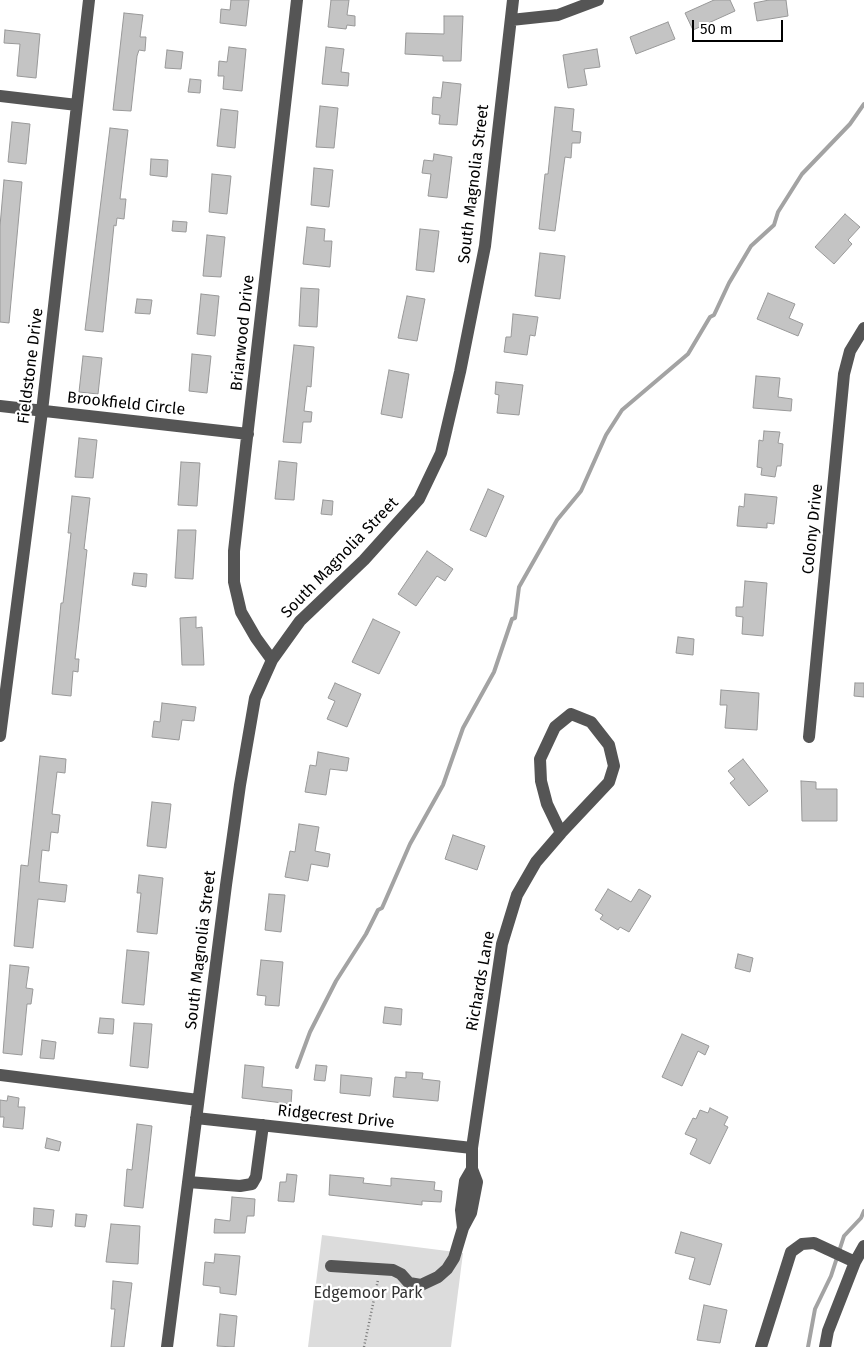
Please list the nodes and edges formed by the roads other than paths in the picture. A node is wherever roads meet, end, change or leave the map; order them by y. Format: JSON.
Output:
{"nodes":[{"id":1,"x":89,"y":0,"type":"edge"},
{"id":2,"x":297,"y":0,"type":"edge"},
{"id":3,"x":513,"y":0,"type":"edge"},
{"id":4,"x":598,"y":0,"type":"edge"},
{"id":5,"x":511,"y":20,"type":"junction"},
{"id":6,"x":0,"y":96,"type":"edge"},
{"id":7,"x":77,"y":105,"type":"junction"},
{"id":8,"x":864,"y":328,"type":"edge"},
{"id":9,"x":0,"y":406,"type":"edge"},
{"id":10,"x":42,"y":412,"type":"junction"},
{"id":11,"x":248,"y":434,"type":"junction"},
{"id":12,"x":272,"y":660,"type":"junction"},
{"id":13,"x":4,"y":669,"type":"edge"},
{"id":14,"x":0,"y":736,"type":"edge"},
{"id":15,"x":809,"y":737,"type":"dead end"},
{"id":16,"x":560,"y":833,"type":"junction"},
{"id":17,"x":0,"y":1075,"type":"edge"},
{"id":18,"x":198,"y":1100,"type":"junction"},
{"id":19,"x":196,"y":1118,"type":"junction"},
{"id":20,"x":263,"y":1125,"type":"junction"},
{"id":21,"x":472,"y":1148,"type":"junction"},
{"id":22,"x":188,"y":1182,"type":"junction"},
{"id":23,"x":864,"y":1246,"type":"edge"},
{"id":24,"x":855,"y":1262,"type":"junction"},
{"id":25,"x":331,"y":1266,"type":"dead end"},
{"id":26,"x":167,"y":1347,"type":"edge"},
{"id":27,"x":761,"y":1347,"type":"edge"},
{"id":28,"x":825,"y":1347,"type":"edge"}],
"edges":[{"from":1,"to":7,"type":"street","name":"Fieldstone Drive"},
{"from":2,"to":11,"type":"street","name":"Briarwood Drive"},
{"from":3,"to":5,"type":"street","name":"South Magnolia Street"},
{"from":4,"to":5,"type":"street"},
{"from":5,"to":12,"type":"street","name":"South Magnolia Street"},
{"from":6,"to":7,"type":"street"},
{"from":7,"to":10,"type":"street","name":"Fieldstone Drive"},
{"from":8,"to":15,"type":"street","name":"Colony Drive"},
{"from":9,"to":10,"type":"street","name":"Brookfield Circle"},
{"from":10,"to":11,"type":"street","name":"Brookfield Circle"},
{"from":10,"to":13,"type":"street","name":"Fieldstone Drive"},
{"from":11,"to":12,"type":"street","name":"Briarwood Drive"},
{"from":12,"to":18,"type":"street","name":"South Magnolia Street"},
{"from":13,"to":14,"type":"street","name":"Fieldstone Drive"},
{"from":16,"to":16,"type":"street","name":"Richards Lane"},
{"from":16,"to":21,"type":"street","name":"Richards Lane"},
{"from":17,"to":18,"type":"street"},
{"from":18,"to":19,"type":"street","name":"South Magnolia Street"},
{"from":19,"to":20,"type":"street","name":"Ridgecrest Drive"},
{"from":19,"to":22,"type":"street","name":"South Magnolia Street"},
{"from":20,"to":21,"type":"street","name":"Ridgecrest Drive"},
{"from":20,"to":22,"type":"street"},
{"from":21,"to":25,"type":"street","name":"Richards Lane"},
{"from":22,"to":26,"type":"street","name":"South Magnolia Street"},
{"from":23,"to":24,"type":"street"},
{"from":24,"to":27,"type":"street"},
{"from":24,"to":28,"type":"street"}]}
